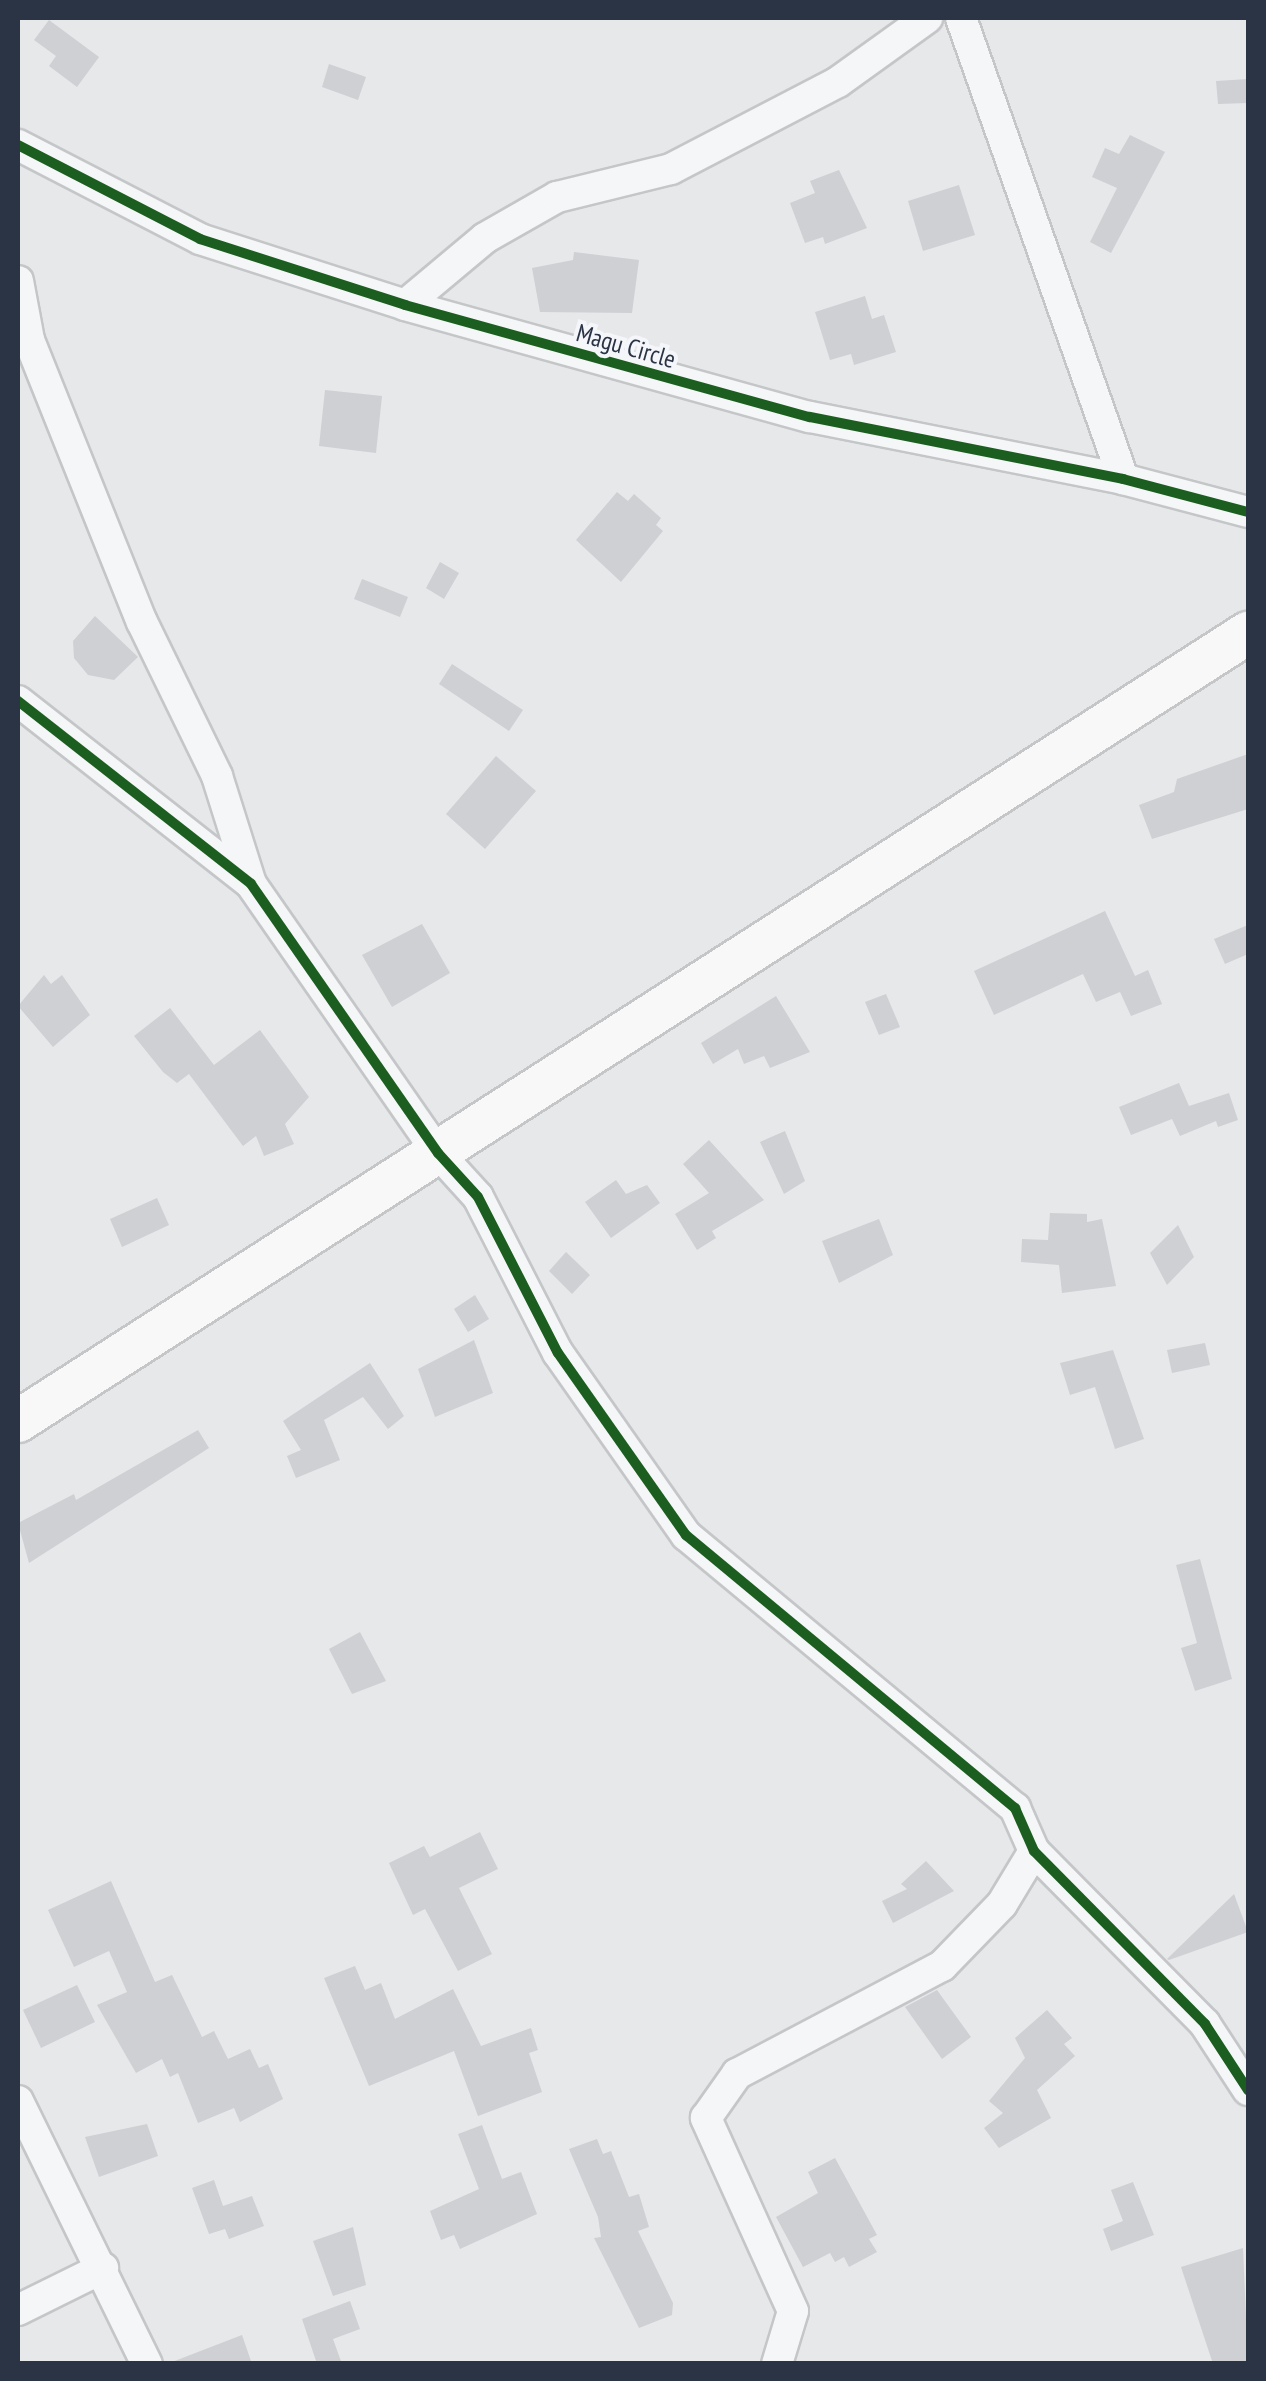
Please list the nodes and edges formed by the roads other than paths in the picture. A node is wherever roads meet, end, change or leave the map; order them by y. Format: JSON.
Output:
{"nodes":[{"id":1,"x":927,"y":18,"type":"edge"},
{"id":2,"x":961,"y":18,"type":"edge"},
{"id":3,"x":18,"y":145,"type":"edge"},
{"id":4,"x":18,"y":282,"type":"edge"},
{"id":5,"x":405,"y":305,"type":"junction"},
{"id":6,"x":1123,"y":479,"type":"junction"},
{"id":7,"x":1248,"y":512,"type":"edge"},
{"id":8,"x":1248,"y":633,"type":"edge"},
{"id":9,"x":18,"y":701,"type":"edge"},
{"id":10,"x":252,"y":884,"type":"junction"},
{"id":11,"x":438,"y":1153,"type":"junction"},
{"id":12,"x":18,"y":1421,"type":"edge"},
{"id":13,"x":1034,"y":1851,"type":"junction"},
{"id":14,"x":1248,"y":2090,"type":"edge"},
{"id":15,"x":18,"y":2101,"type":"edge"},
{"id":16,"x":103,"y":2268,"type":"junction"},
{"id":17,"x":18,"y":2310,"type":"edge"},
{"id":18,"x":147,"y":2364,"type":"edge"},
{"id":19,"x":777,"y":2364,"type":"edge"}],
"edges":[{"from":1,"to":5,"type":"street"},
{"from":2,"to":6,"type":"street"},
{"from":3,"to":5,"type":"street","name":"Magu Circle"},
{"from":4,"to":10,"type":"street"},
{"from":5,"to":6,"type":"street","name":"Magu Circle"},
{"from":6,"to":7,"type":"street","name":"Magu Circle"},
{"from":8,"to":11,"type":"main road"},
{"from":9,"to":10,"type":"street"},
{"from":10,"to":11,"type":"street"},
{"from":11,"to":12,"type":"main road"},
{"from":11,"to":13,"type":"street"},
{"from":13,"to":14,"type":"street"},
{"from":13,"to":19,"type":"street"},
{"from":15,"to":16,"type":"street"},
{"from":16,"to":17,"type":"street"},
{"from":16,"to":18,"type":"street"}]}
